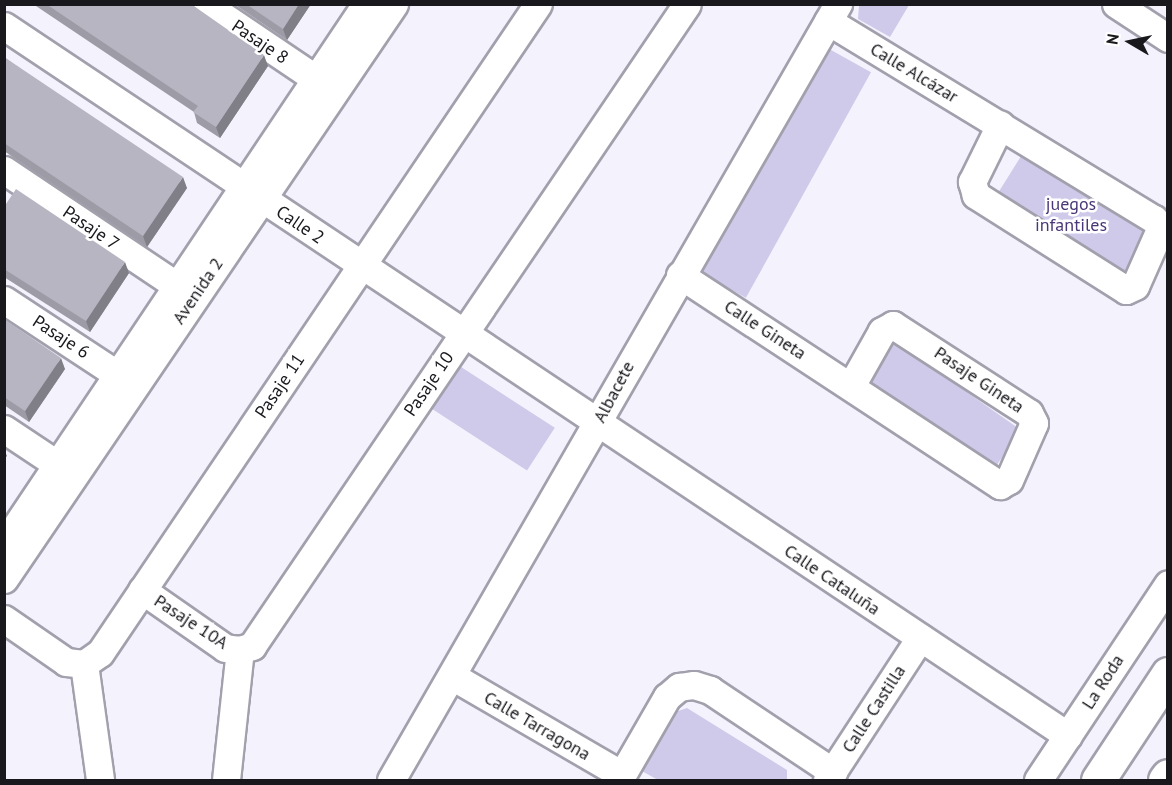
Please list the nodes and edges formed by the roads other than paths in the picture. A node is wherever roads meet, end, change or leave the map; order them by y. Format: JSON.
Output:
{"nodes":[{"id":1,"x":205,"y":4,"type":"edge"},
{"id":2,"x":366,"y":4,"type":"edge"},
{"id":3,"x":394,"y":4,"type":"edge"},
{"id":4,"x":538,"y":4,"type":"edge"},
{"id":5,"x":1116,"y":4,"type":"edge"},
{"id":6,"x":682,"y":6,"type":"edge"},
{"id":7,"x":833,"y":13,"type":"edge"},
{"id":8,"x":4,"y":26,"type":"edge"},
{"id":9,"x":1167,"y":38,"type":"edge"},
{"id":10,"x":316,"y":79,"type":"junction"},
{"id":11,"x":1000,"y":125,"type":"junction"},
{"id":12,"x":4,"y":170,"type":"edge"},
{"id":13,"x":252,"y":194,"type":"junction"},
{"id":14,"x":361,"y":266,"type":"junction"},
{"id":15,"x":680,"y":275,"type":"junction"},
{"id":16,"x":177,"y":286,"type":"junction"},
{"id":17,"x":4,"y":300,"type":"edge"},
{"id":18,"x":463,"y":334,"type":"junction"},
{"id":19,"x":118,"y":375,"type":"junction"},
{"id":20,"x":851,"y":386,"type":"junction"},
{"id":21,"x":597,"y":424,"type":"junction"},
{"id":22,"x":4,"y":429,"type":"edge"},
{"id":23,"x":58,"y":465,"type":"junction"},
{"id":24,"x":4,"y":544,"type":"edge"},
{"id":25,"x":4,"y":579,"type":"edge"},
{"id":26,"x":1167,"y":584,"type":"edge"},
{"id":27,"x":142,"y":590,"type":"junction"},
{"id":28,"x":4,"y":619,"type":"edge"},
{"id":29,"x":920,"y":638,"type":"junction"},
{"id":30,"x":240,"y":650,"type":"junction"},
{"id":31,"x":84,"y":664,"type":"junction"},
{"id":32,"x":1167,"y":674,"type":"edge"},
{"id":33,"x":452,"y":676,"type":"junction"},
{"id":34,"x":1068,"y":736,"type":"junction"},
{"id":35,"x":830,"y":776,"type":"edge"},
{"id":36,"x":1167,"y":776,"type":"edge"},
{"id":37,"x":620,"y":778,"type":"edge"},
{"id":38,"x":100,"y":780,"type":"edge"},
{"id":39,"x":226,"y":780,"type":"edge"},
{"id":40,"x":391,"y":780,"type":"edge"},
{"id":41,"x":1038,"y":780,"type":"edge"},
{"id":42,"x":1098,"y":780,"type":"edge"},
{"id":43,"x":1165,"y":780,"type":"edge"}],
"edges":[{"from":1,"to":10,"type":"street","name":"Pasaje 8"},
{"from":2,"to":10,"type":"street","name":"Avenida 2"},
{"from":3,"to":13,"type":"street","name":"Avenida 2"},
{"from":4,"to":14,"type":"street","name":"Pasaje 11"},
{"from":5,"to":9,"type":"street"},
{"from":6,"to":18,"type":"street","name":"Pasaje 10"},
{"from":7,"to":11,"type":"street","name":"Calle Alcázar"},
{"from":7,"to":15,"type":"street","name":"Albacete"},
{"from":8,"to":13,"type":"street","name":"Calle 2"},
{"from":10,"to":13,"type":"street","name":"Avenida 2"},
{"from":11,"to":11,"type":"street","name":"Calle Alcázar"},
{"from":12,"to":16,"type":"street","name":"Pasaje 7"},
{"from":13,"to":14,"type":"street","name":"Calle 2"},
{"from":13,"to":16,"type":"street","name":"Avenida 2"},
{"from":13,"to":25,"type":"street","name":"Avenida 2"},
{"from":14,"to":18,"type":"street","name":"Calle 2"},
{"from":14,"to":27,"type":"street","name":"Pasaje 11"},
{"from":15,"to":20,"type":"street","name":"Calle Gineta"},
{"from":15,"to":21,"type":"street","name":"Albacete"},
{"from":16,"to":19,"type":"street","name":"Avenida 2"},
{"from":17,"to":19,"type":"street","name":"Pasaje 6"},
{"from":18,"to":21,"type":"street","name":"Calle 2"},
{"from":18,"to":30,"type":"street","name":"Pasaje 10"},
{"from":19,"to":23,"type":"street","name":"Avenida 2"},
{"from":20,"to":20,"type":"street","name":"Pasaje Gineta"},
{"from":21,"to":29,"type":"street","name":"Calle Cataluña"},
{"from":21,"to":33,"type":"street","name":"Albacete"},
{"from":22,"to":23,"type":"street"},
{"from":23,"to":24,"type":"street","name":"Avenida 2"},
{"from":26,"to":34,"type":"street","name":"La Roda"},
{"from":27,"to":30,"type":"street","name":"Pasaje 10A"},
{"from":27,"to":31,"type":"street","name":"Pasaje 11"},
{"from":28,"to":31,"type":"street"},
{"from":29,"to":34,"type":"street","name":"Calle Cataluña"},
{"from":29,"to":35,"type":"street","name":"Calle Castilla"},
{"from":30,"to":39,"type":"street"},
{"from":31,"to":38,"type":"street"},
{"from":32,"to":42,"type":"main road"},
{"from":33,"to":37,"type":"street","name":"Calle Tarragona"},
{"from":33,"to":40,"type":"street","name":"Albacete"},
{"from":34,"to":41,"type":"street","name":"La Roda"},
{"from":35,"to":37,"type":"street"},
{"from":36,"to":43,"type":"main road"}]}
